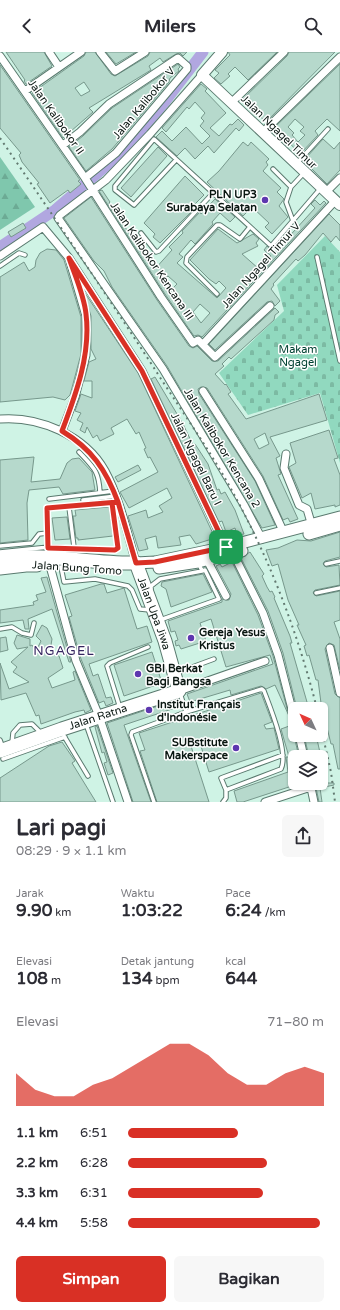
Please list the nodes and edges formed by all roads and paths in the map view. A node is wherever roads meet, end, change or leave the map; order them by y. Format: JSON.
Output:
{"nodes":[{"id":1,"x":49,"y":52,"type":"edge"},
{"id":2,"x":81,"y":52,"type":"edge"},
{"id":3,"x":100,"y":52,"type":"edge"},
{"id":4,"x":145,"y":52,"type":"edge"},
{"id":5,"x":222,"y":52,"type":"edge"},
{"id":6,"x":284,"y":52,"type":"edge"},
{"id":7,"x":0,"y":56,"type":"edge"},
{"id":8,"x":340,"y":57,"type":"edge"},
{"id":9,"x":59,"y":67,"type":"junction"},
{"id":10,"x":202,"y":75,"type":"junction"},
{"id":11,"x":24,"y":91,"type":"junction"},
{"id":12,"x":232,"y":102,"type":"junction"},
{"id":13,"x":328,"y":129,"type":"dead end"},
{"id":14,"x":263,"y":132,"type":"junction"},
{"id":15,"x":63,"y":146,"type":"junction"},
{"id":16,"x":176,"y":160,"type":"junction"},
{"id":17,"x":296,"y":164,"type":"junction"},
{"id":18,"x":273,"y":169,"type":"dead end"},
{"id":19,"x":304,"y":172,"type":"junction"},
{"id":20,"x":340,"y":178,"type":"edge"},
{"id":21,"x":87,"y":181,"type":"junction"},
{"id":22,"x":291,"y":187,"type":"junction"},
{"id":23,"x":323,"y":190,"type":"junction"},
{"id":24,"x":93,"y":191,"type":"junction"},
{"id":25,"x":212,"y":194,"type":"junction"},
{"id":26,"x":337,"y":203,"type":"edge"},
{"id":27,"x":292,"y":221,"type":"junction"},
{"id":28,"x":249,"y":228,"type":"junction"},
{"id":29,"x":141,"y":233,"type":"dead end"},
{"id":30,"x":25,"y":255,"type":"dead end"},
{"id":31,"x":0,"y":256,"type":"edge"},
{"id":32,"x":317,"y":257,"type":"dead end"},
{"id":33,"x":69,"y":258,"type":"junction"},
{"id":34,"x":0,"y":266,"type":"edge"},
{"id":35,"x":217,"y":294,"type":"dead end"},
{"id":36,"x":270,"y":306,"type":"dead end"},
{"id":37,"x":203,"y":344,"type":"junction"},
{"id":38,"x":340,"y":361,"type":"edge"},
{"id":39,"x":203,"y":391,"type":"dead end"},
{"id":40,"x":0,"y":419,"type":"edge"},
{"id":41,"x":62,"y":431,"type":"junction"},
{"id":42,"x":79,"y":452,"type":"dead end"},
{"id":43,"x":286,"y":454,"type":"dead end"},
{"id":44,"x":100,"y":493,"type":"junction"},
{"id":45,"x":115,"y":498,"type":"junction"},
{"id":46,"x":50,"y":499,"type":"dead end"},
{"id":47,"x":84,"y":505,"type":"junction"},
{"id":48,"x":69,"y":507,"type":"junction"},
{"id":49,"x":340,"y":520,"type":"edge"},
{"id":50,"x":312,"y":526,"type":"junction"},
{"id":51,"x":48,"y":533,"type":"junction"},
{"id":52,"x":284,"y":533,"type":"junction"},
{"id":53,"x":262,"y":539,"type":"junction"},
{"id":54,"x":0,"y":546,"type":"edge"},
{"id":55,"x":74,"y":547,"type":"junction"},
{"id":56,"x":48,"y":548,"type":"junction"},
{"id":57,"x":230,"y":550,"type":"junction"},
{"id":58,"x":0,"y":552,"type":"edge"},
{"id":59,"x":0,"y":559,"type":"edge"},
{"id":60,"x":340,"y":561,"type":"edge"},
{"id":61,"x":203,"y":564,"type":"junction"},
{"id":62,"x":326,"y":564,"type":"dead end"},
{"id":63,"x":56,"y":566,"type":"junction"},
{"id":64,"x":138,"y":567,"type":"junction"},
{"id":65,"x":0,"y":568,"type":"edge"},
{"id":66,"x":340,"y":588,"type":"edge"},
{"id":67,"x":316,"y":593,"type":"dead end"},
{"id":68,"x":226,"y":596,"type":"dead end"},
{"id":69,"x":158,"y":617,"type":"junction"},
{"id":70,"x":34,"y":623,"type":"dead end"},
{"id":71,"x":0,"y":629,"type":"edge"},
{"id":72,"x":148,"y":647,"type":"dead end"},
{"id":73,"x":330,"y":648,"type":"dead end"},
{"id":74,"x":214,"y":659,"type":"dead end"},
{"id":75,"x":265,"y":661,"type":"dead end"},
{"id":76,"x":174,"y":673,"type":"junction"},
{"id":77,"x":179,"y":691,"type":"junction"},
{"id":78,"x":340,"y":693,"type":"edge"},
{"id":79,"x":290,"y":702,"type":"edge"},
{"id":80,"x":120,"y":710,"type":"junction"},
{"id":81,"x":186,"y":712,"type":"junction"},
{"id":82,"x":99,"y":716,"type":"junction"},
{"id":83,"x":85,"y":721,"type":"junction"},
{"id":84,"x":64,"y":733,"type":"junction"},
{"id":85,"x":3,"y":751,"type":"edge"},
{"id":86,"x":283,"y":755,"type":"junction"},
{"id":87,"x":88,"y":776,"type":"dead end"},
{"id":88,"x":226,"y":790,"type":"junction"},
{"id":89,"x":297,"y":790,"type":"edge"},
{"id":90,"x":311,"y":790,"type":"edge"},
{"id":91,"x":113,"y":802,"type":"edge"},
{"id":92,"x":128,"y":802,"type":"edge"},
{"id":93,"x":154,"y":802,"type":"edge"},
{"id":94,"x":223,"y":802,"type":"edge"},
{"id":95,"x":265,"y":802,"type":"edge"},
{"id":96,"x":314,"y":802,"type":"edge"}],
"edges":[{"from":1,"to":9,"type":"street"},
{"from":2,"to":9,"type":"street"},
{"from":3,"to":4,"type":"street"},
{"from":5,"to":10,"type":"street"},
{"from":6,"to":12,"type":"street"},
{"from":7,"to":11,"type":"street","name":"Jalan Kalibokor II"},
{"from":8,"to":14,"type":"street"},
{"from":9,"to":11,"type":"street"},
{"from":10,"to":12,"type":"street","name":"Jalan Ngagel Timur"},
{"from":10,"to":24,"type":"street"},
{"from":11,"to":15,"type":"street","name":"Jalan Kalibokor II"},
{"from":12,"to":14,"type":"street","name":"Jalan Ngagel Timur"},
{"from":13,"to":17,"type":"lane"},
{"from":14,"to":17,"type":"street","name":"Jalan Ngagel Timur"},
{"from":15,"to":21,"type":"street","name":"Jalan Kalibokor II"},
{"from":15,"to":21,"type":"street","name":"Jalan Kalibokor V"},
{"from":16,"to":16,"type":"lane"},
{"from":16,"to":25,"type":"lane"},
{"from":17,"to":19,"type":"street","name":"Jalan Ngagel Timur"},
{"from":18,"to":22,"type":"lane"},
{"from":19,"to":22,"type":"lane"},
{"from":19,"to":23,"type":"street","name":"Jalan Ngagel Timur"},
{"from":20,"to":23,"type":"street"},
{"from":21,"to":24,"type":"street","name":"Jalan Kalibokor II"},
{"from":22,"to":27,"type":"lane"},
{"from":23,"to":26,"type":"street","name":"Jalan Ngagel Timur"},
{"from":23,"to":27,"type":"lane"},
{"from":24,"to":37,"type":"street","name":"Jalan Kalibokor Kencana III"},
{"from":24,"to":53,"type":"street","name":"Jalan Kalibokor Kencana 2"},
{"from":25,"to":28,"type":"lane"},
{"from":25,"to":29,"type":"lane"},
{"from":26,"to":37,"type":"street","name":"Jalan Ngagel Timur V"},
{"from":27,"to":28,"type":"lane"},
{"from":28,"to":35,"type":"lane"},
{"from":30,"to":34,"type":"lane"},
{"from":31,"to":33,"type":"street","name":"Jalan Ngagel Baru I"},
{"from":32,"to":38,"type":"lane"},
{"from":33,"to":41,"type":"street"},
{"from":33,"to":57,"type":"street","name":"Jalan Ngagel Baru I"},
{"from":36,"to":37,"type":"street"},
{"from":39,"to":52,"type":"street"},
{"from":40,"to":41,"type":"street","name":"Jalan Upa Jiwa"},
{"from":41,"to":45,"type":"street","name":"Jalan Upa Jiwa"},
{"from":42,"to":44,"type":"lane"},
{"from":43,"to":50,"type":"street"},
{"from":44,"to":45,"type":"lane"},
{"from":44,"to":46,"type":"lane"},
{"from":45,"to":47,"type":"lane"},
{"from":45,"to":47,"type":"lane"},
{"from":45,"to":55,"type":"lane"},
{"from":45,"to":64,"type":"street","name":"Jalan Upa Jiwa"},
{"from":47,"to":48,"type":"lane"},
{"from":48,"to":51,"type":"lane"},
{"from":48,"to":55,"type":"lane"},
{"from":49,"to":50,"type":"main road","name":"Jalan Bung Tomo"},
{"from":49,"to":57,"type":"main road","name":"Jalan Bung Tomo"},
{"from":50,"to":52,"type":"main road","name":"Jalan Bung Tomo"},
{"from":51,"to":54,"type":"lane"},
{"from":51,"to":56,"type":"lane"},
{"from":52,"to":53,"type":"main road","name":"Jalan Bung Tomo"},
{"from":53,"to":57,"type":"main road","name":"Jalan Bung Tomo"},
{"from":55,"to":56,"type":"lane"},
{"from":56,"to":58,"type":"lane"},
{"from":57,"to":61,"type":"main road","name":"Jalan Bung Tomo"},
{"from":57,"to":64,"type":"main road","name":"Jalan Bung Tomo"},
{"from":57,"to":79,"type":"street","name":"Jalan Ngagel Baru I"},
{"from":59,"to":64,"type":"highway","name":"Jalan Bung Tomo"},
{"from":60,"to":62,"type":"lane"},
{"from":61,"to":64,"type":"main road","name":"Jalan Bung Tomo"},
{"from":61,"to":68,"type":"street"},
{"from":61,"to":69,"type":"lane"},
{"from":61,"to":69,"type":"lane"},
{"from":63,"to":64,"type":"highway","name":"Jalan Bung Tomo"},
{"from":63,"to":65,"type":"highway","name":"Jalan Bung Tomo"},
{"from":63,"to":69,"type":"lane"},
{"from":63,"to":82,"type":"street"},
{"from":64,"to":69,"type":"highway","name":"Jalan Upa Jiwa"},
{"from":66,"to":67,"type":"lane"},
{"from":69,"to":76,"type":"highway","name":"Jalan Upa Jiwa"},
{"from":70,"to":71,"type":"lane"},
{"from":72,"to":80,"type":"lane"},
{"from":73,"to":78,"type":"street"},
{"from":74,"to":76,"type":"lane"},
{"from":75,"to":77,"type":"street","name":"Jalan Ratna"},
{"from":76,"to":77,"type":"highway","name":"Jalan Upa Jiwa"},
{"from":77,"to":80,"type":"highway","name":"Jalan Ratna"},
{"from":77,"to":81,"type":"lane"},
{"from":80,"to":82,"type":"highway","name":"Jalan Ratna"},
{"from":81,"to":86,"type":"lane"},
{"from":81,"to":93,"type":"lane"},
{"from":82,"to":83,"type":"highway","name":"Jalan Ratna"},
{"from":82,"to":92,"type":"street"},
{"from":83,"to":84,"type":"highway","name":"Jalan Ratna"},
{"from":83,"to":91,"type":"lane"},
{"from":84,"to":85,"type":"lane"},
{"from":84,"to":85,"type":"highway","name":"Jalan Ratna"},
{"from":84,"to":87,"type":"lane"},
{"from":86,"to":88,"type":"lane"},
{"from":86,"to":88,"type":"lane"},
{"from":88,"to":94,"type":"lane"},
{"from":89,"to":95,"type":"street"},
{"from":90,"to":96,"type":"street"}]}
